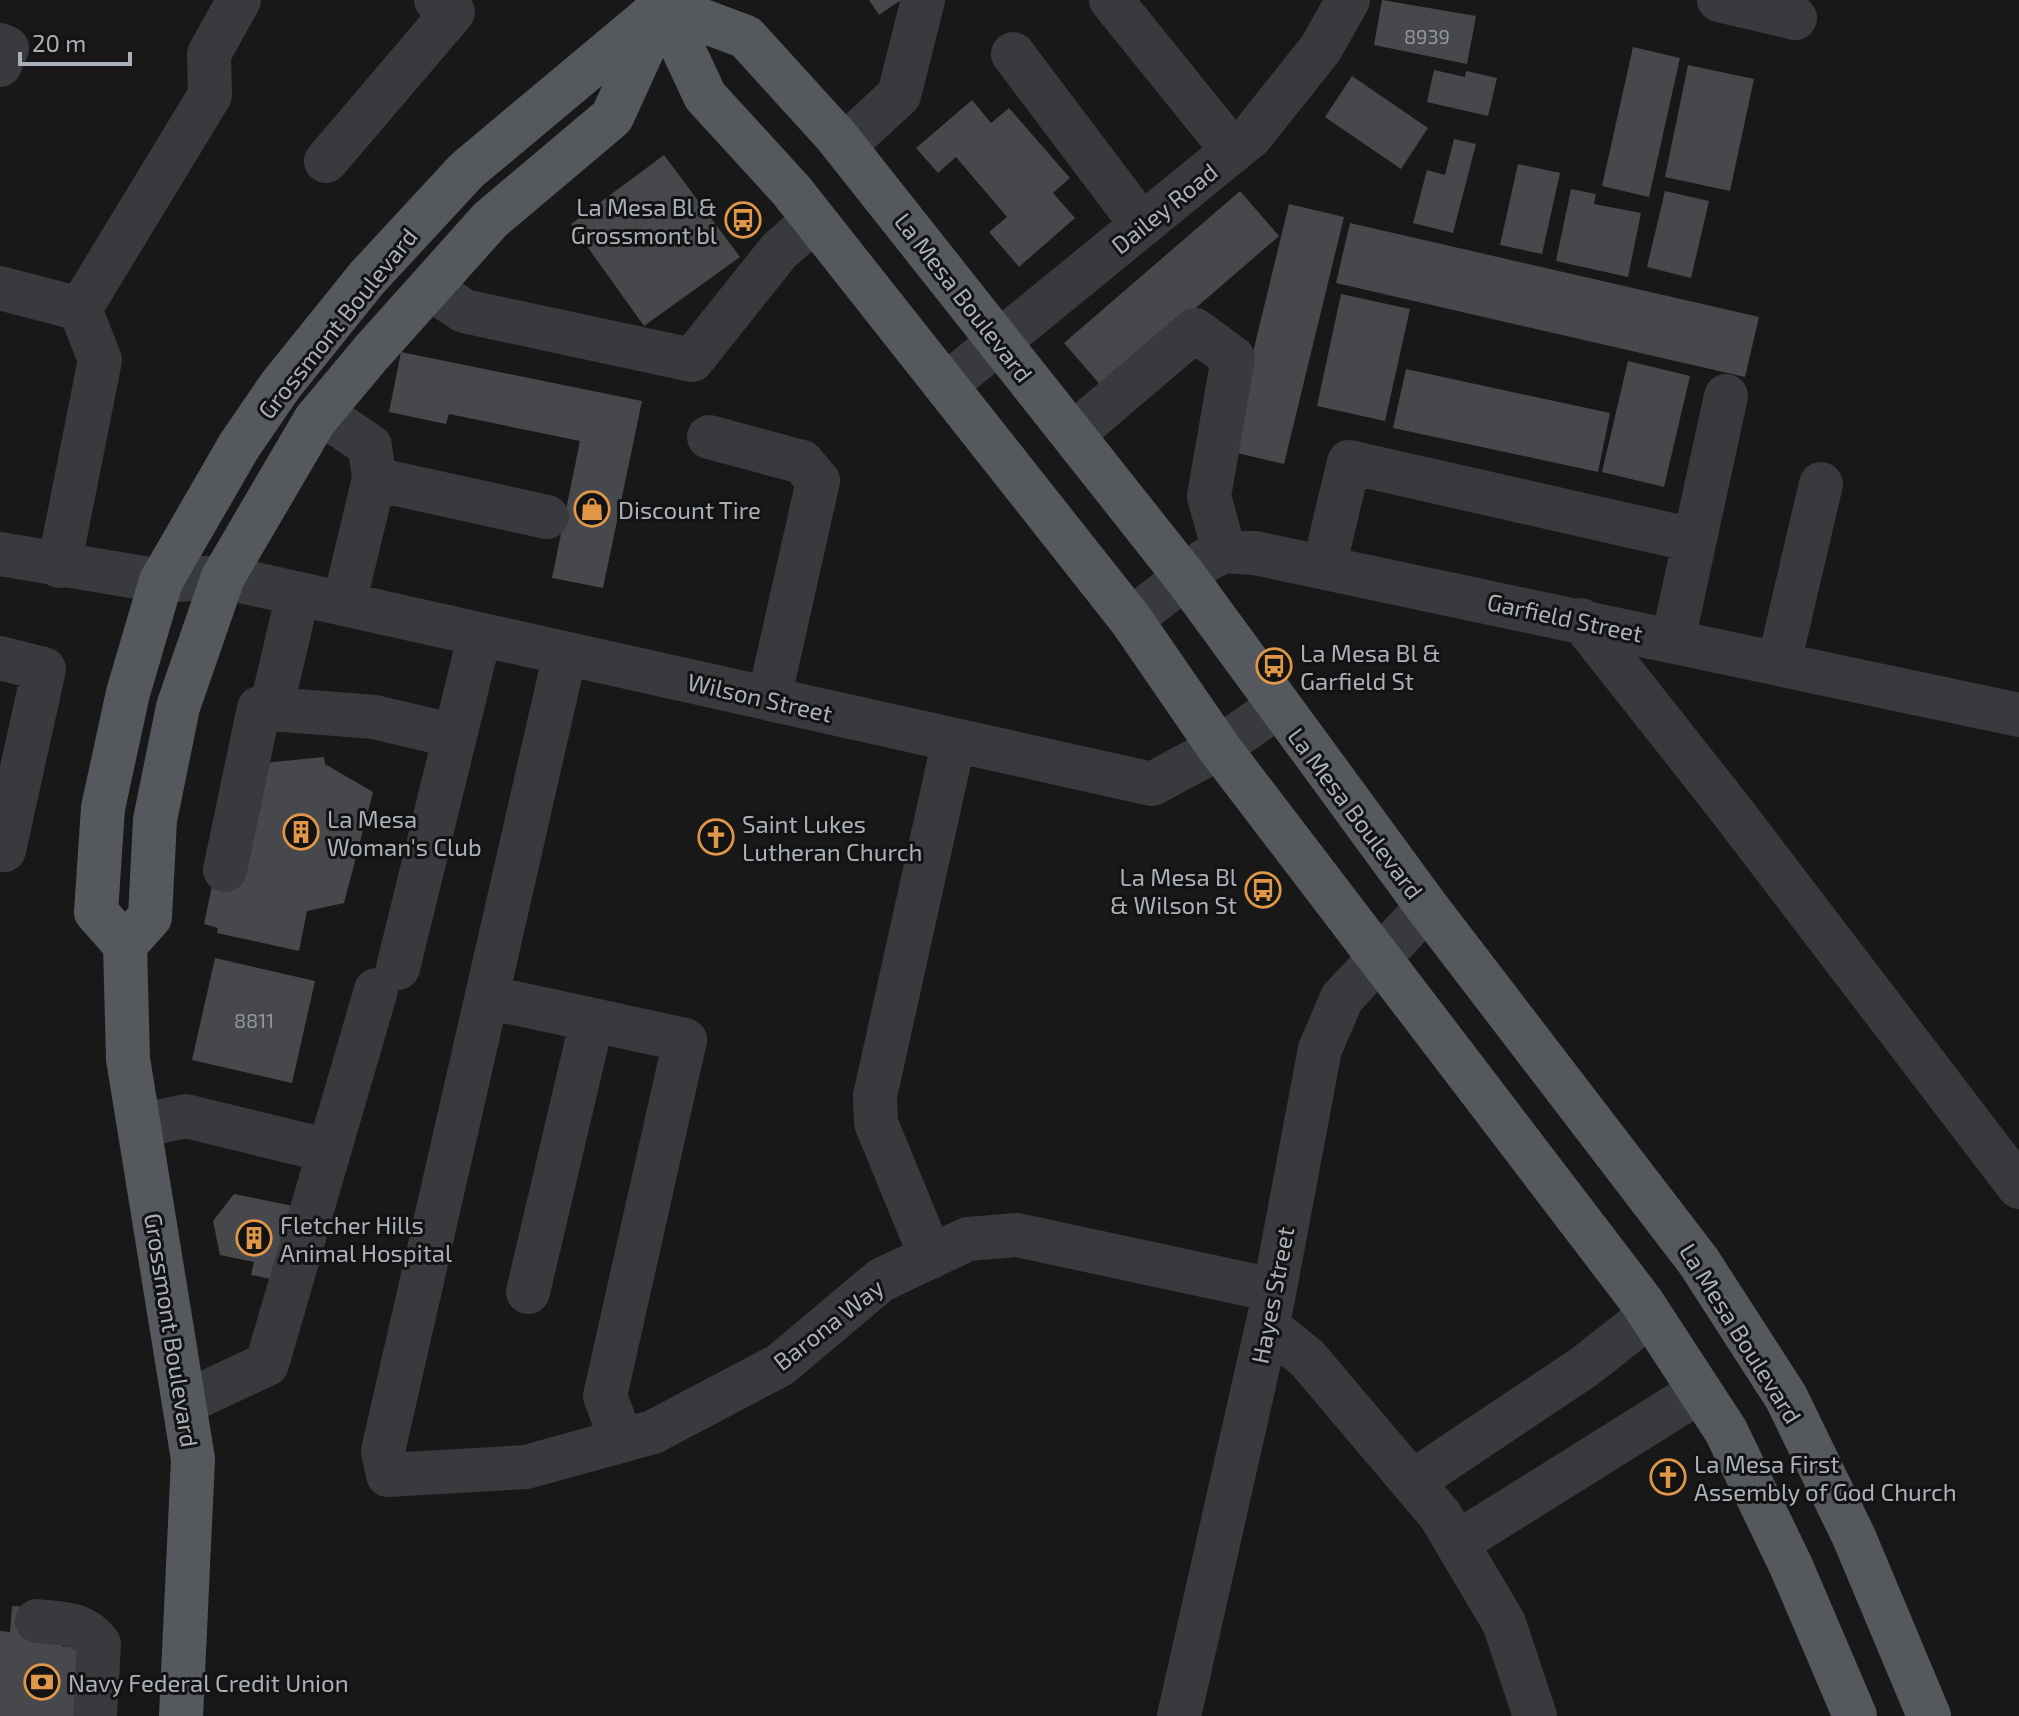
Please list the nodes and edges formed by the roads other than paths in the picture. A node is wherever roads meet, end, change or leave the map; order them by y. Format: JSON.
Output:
{"nodes":[{"id":1,"x":239,"y":0,"type":"edge"},
{"id":2,"x":436,"y":0,"type":"edge"},
{"id":3,"x":923,"y":0,"type":"edge"},
{"id":4,"x":1111,"y":0,"type":"edge"},
{"id":5,"x":1348,"y":0,"type":"edge"},
{"id":6,"x":1719,"y":0,"type":"edge"},
{"id":7,"x":662,"y":2,"type":"edge"},
{"id":8,"x":1795,"y":18,"type":"dead end"},
{"id":9,"x":0,"y":45,"type":"edge"},
{"id":10,"x":1013,"y":54,"type":"dead end"},
{"id":11,"x":0,"y":65,"type":"edge"},
{"id":12,"x":844,"y":146,"type":"junction"},
{"id":13,"x":1233,"y":151,"type":"junction"},
{"id":14,"x":326,"y":161,"type":"dead end"},
{"id":15,"x":814,"y":220,"type":"junction"},
{"id":16,"x":1142,"y":225,"type":"junction"},
{"id":17,"x":0,"y":288,"type":"edge"},
{"id":18,"x":430,"y":288,"type":"junction"},
{"id":19,"x":80,"y":309,"type":"junction"},
{"id":20,"x":1000,"y":342,"type":"junction"},
{"id":21,"x":946,"y":385,"type":"junction"},
{"id":22,"x":1726,"y":396,"type":"dead end"},
{"id":23,"x":321,"y":413,"type":"junction"},
{"id":24,"x":1073,"y":434,"type":"junction"},
{"id":25,"x":709,"y":437,"type":"dead end"},
{"id":26,"x":374,"y":479,"type":"junction"},
{"id":27,"x":1821,"y":484,"type":"dead end"},
{"id":28,"x":547,"y":517,"type":"dead end"},
{"id":29,"x":1693,"y":540,"type":"junction"},
{"id":30,"x":1224,"y":551,"type":"junction"},
{"id":31,"x":0,"y":554,"type":"edge"},
{"id":32,"x":59,"y":566,"type":"junction"},
{"id":33,"x":1324,"y":567,"type":"junction"},
{"id":34,"x":223,"y":577,"type":"junction"},
{"id":35,"x":1186,"y":578,"type":"junction"},
{"id":36,"x":161,"y":581,"type":"junction"},
{"id":37,"x":298,"y":594,"type":"junction"},
{"id":38,"x":344,"y":604,"type":"junction"},
{"id":39,"x":1131,"y":620,"type":"junction"},
{"id":40,"x":1581,"y":620,"type":"junction"},
{"id":41,"x":480,"y":634,"type":"junction"},
{"id":42,"x":1673,"y":640,"type":"junction"},
{"id":43,"x":565,"y":654,"type":"junction"},
{"id":44,"x":0,"y":658,"type":"edge"},
{"id":45,"x":1779,"y":663,"type":"junction"},
{"id":46,"x":769,"y":699,"type":"junction"},
{"id":47,"x":1277,"y":707,"type":"junction"},
{"id":48,"x":271,"y":709,"type":"junction"},
{"id":49,"x":2019,"y":715,"type":"edge"},
{"id":50,"x":455,"y":736,"type":"junction"},
{"id":51,"x":954,"y":740,"type":"junction"},
{"id":52,"x":1219,"y":748,"type":"junction"},
{"id":53,"x":0,"y":850,"type":"edge"},
{"id":54,"x":225,"y":870,"type":"dead end"},
{"id":55,"x":1427,"y":907,"type":"junction"},
{"id":56,"x":125,"y":945,"type":"junction"},
{"id":57,"x":1378,"y":959,"type":"junction"},
{"id":58,"x":487,"y":997,"type":"junction"},
{"id":59,"x":592,"y":1020,"type":"junction"},
{"id":60,"x":139,"y":1126,"type":"junction"},
{"id":61,"x":329,"y":1151,"type":"junction"},
{"id":62,"x":2019,"y":1187,"type":"edge"},
{"id":63,"x":931,"y":1257,"type":"junction"},
{"id":64,"x":528,"y":1292,"type":"dead end"},
{"id":65,"x":1270,"y":1308,"type":"junction"},
{"id":66,"x":1650,"y":1315,"type":"junction"},
{"id":67,"x":1700,"y":1391,"type":"junction"},
{"id":68,"x":184,"y":1403,"type":"junction"},
{"id":69,"x":622,"y":1441,"type":"junction"},
{"id":70,"x":1412,"y":1482,"type":"junction"},
{"id":71,"x":1457,"y":1543,"type":"junction"},
{"id":72,"x":16,"y":1620,"type":"edge"},
{"id":73,"x":1187,"y":1708,"type":"edge"},
{"id":74,"x":95,"y":1716,"type":"edge"},
{"id":75,"x":181,"y":1716,"type":"edge"},
{"id":76,"x":1535,"y":1716,"type":"edge"},
{"id":77,"x":1855,"y":1716,"type":"edge"},
{"id":78,"x":1929,"y":1716,"type":"edge"}],
"edges":[{"from":1,"to":19,"type":"street"},
{"from":2,"to":14,"type":"street"},
{"from":3,"to":12,"type":"street"},
{"from":4,"to":13,"type":"street"},
{"from":5,"to":13,"type":"street","name":"Dailey Road"},
{"from":6,"to":8,"type":"street"},
{"from":7,"to":12,"type":"main road","name":"La Mesa Boulevard"},
{"from":7,"to":15,"type":"main road"},
{"from":7,"to":18,"type":"main road","name":"Grossmont Boulevard"},
{"from":7,"to":36,"type":"main road","name":"Grossmont Boulevard"},
{"from":9,"to":11,"type":"street"},
{"from":10,"to":16,"type":"street"},
{"from":12,"to":20,"type":"main road","name":"La Mesa Boulevard"},
{"from":13,"to":16,"type":"street","name":"Dailey Road"},
{"from":15,"to":18,"type":"street"},
{"from":15,"to":21,"type":"main road"},
{"from":16,"to":20,"type":"street","name":"Dailey Road"},
{"from":17,"to":19,"type":"street"},
{"from":18,"to":23,"type":"main road","name":"Grossmont Boulevard"},
{"from":19,"to":32,"type":"street"},
{"from":20,"to":21,"type":"street","name":"Dailey Road"},
{"from":20,"to":24,"type":"main road","name":"La Mesa Boulevard"},
{"from":21,"to":39,"type":"main road"},
{"from":22,"to":29,"type":"street"},
{"from":23,"to":26,"type":"street"},
{"from":23,"to":34,"type":"main road","name":"Grossmont Boulevard"},
{"from":24,"to":30,"type":"street"},
{"from":24,"to":35,"type":"main road","name":"La Mesa Boulevard"},
{"from":25,"to":46,"type":"street"},
{"from":26,"to":28,"type":"street"},
{"from":26,"to":38,"type":"street"},
{"from":27,"to":45,"type":"street"},
{"from":29,"to":33,"type":"street"},
{"from":29,"to":42,"type":"street"},
{"from":30,"to":33,"type":"street","name":"Garfield Street"},
{"from":30,"to":35,"type":"street"},
{"from":31,"to":32,"type":"street","name":"Wilson Street"},
{"from":32,"to":36,"type":"street","name":"Wilson Street"},
{"from":33,"to":40,"type":"street","name":"Garfield Street"},
{"from":34,"to":36,"type":"street","name":"Wilson Street"},
{"from":34,"to":37,"type":"street","name":"Wilson Street"},
{"from":34,"to":56,"type":"main road","name":"Grossmont Boulevard"},
{"from":35,"to":39,"type":"street"},
{"from":35,"to":47,"type":"main road","name":"La Mesa Boulevard"},
{"from":36,"to":56,"type":"main road","name":"Grossmont Boulevard"},
{"from":37,"to":38,"type":"street","name":"Wilson Street"},
{"from":37,"to":48,"type":"street"},
{"from":38,"to":41,"type":"street","name":"Wilson Street"},
{"from":39,"to":52,"type":"main road"},
{"from":40,"to":42,"type":"street","name":"Garfield Street"},
{"from":40,"to":62,"type":"street"},
{"from":41,"to":43,"type":"street","name":"Wilson Street"},
{"from":41,"to":50,"type":"street"},
{"from":42,"to":45,"type":"street","name":"Garfield Street"},
{"from":43,"to":46,"type":"street","name":"Wilson Street"},
{"from":43,"to":58,"type":"street"},
{"from":44,"to":53,"type":"street"},
{"from":45,"to":49,"type":"street","name":"Garfield Street"},
{"from":46,"to":51,"type":"street","name":"Wilson Street"},
{"from":47,"to":52,"type":"street","name":"Wilson Street"},
{"from":47,"to":55,"type":"main road","name":"La Mesa Boulevard"},
{"from":48,"to":50,"type":"street"},
{"from":48,"to":54,"type":"street"},
{"from":50,"to":61,"type":"street"},
{"from":51,"to":52,"type":"street","name":"Wilson Street"},
{"from":51,"to":63,"type":"street"},
{"from":52,"to":57,"type":"main road"},
{"from":55,"to":57,"type":"street","name":"Hayes Street"},
{"from":55,"to":78,"type":"main road","name":"La Mesa Boulevard"},
{"from":56,"to":60,"type":"main road","name":"Grossmont Boulevard"},
{"from":57,"to":65,"type":"street","name":"Hayes Street"},
{"from":57,"to":66,"type":"main road"},
{"from":58,"to":59,"type":"street"},
{"from":58,"to":69,"type":"street","name":"Barona Way"},
{"from":59,"to":64,"type":"street"},
{"from":59,"to":69,"type":"street"},
{"from":60,"to":61,"type":"street"},
{"from":60,"to":68,"type":"main road","name":"Grossmont Boulevard"},
{"from":61,"to":68,"type":"street"},
{"from":63,"to":65,"type":"street","name":"Barona Way"},
{"from":63,"to":69,"type":"street","name":"Barona Way"},
{"from":65,"to":70,"type":"street"},
{"from":65,"to":73,"type":"street","name":"Hayes Street"},
{"from":66,"to":67,"type":"main road"},
{"from":66,"to":70,"type":"street"},
{"from":67,"to":71,"type":"street"},
{"from":67,"to":77,"type":"main road"},
{"from":68,"to":75,"type":"main road","name":"Grossmont Boulevard"},
{"from":70,"to":71,"type":"street"},
{"from":71,"to":76,"type":"street"},
{"from":72,"to":74,"type":"street"}]}
